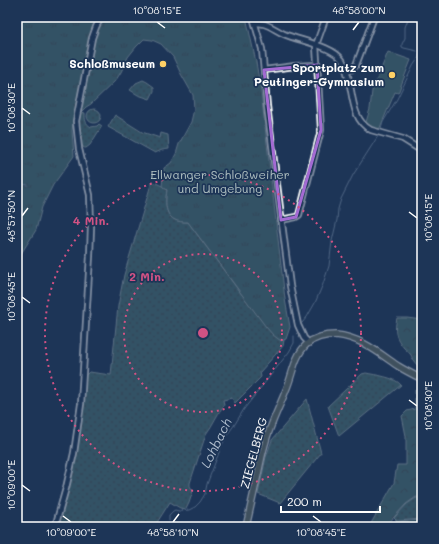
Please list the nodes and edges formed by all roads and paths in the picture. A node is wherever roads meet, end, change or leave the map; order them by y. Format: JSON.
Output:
{"nodes":[{"id":1,"x":101,"y":17,"type":"edge"},
{"id":2,"x":253,"y":17,"type":"edge"},
{"id":3,"x":326,"y":17,"type":"edge"},
{"id":4,"x":374,"y":17,"type":"edge"},
{"id":5,"x":255,"y":23,"type":"junction"},
{"id":6,"x":316,"y":44,"type":"junction"},
{"id":7,"x":317,"y":65,"type":"junction"},
{"id":8,"x":264,"y":70,"type":"junction"},
{"id":9,"x":347,"y":72,"type":"junction"},
{"id":10,"x":422,"y":151,"type":"edge"},
{"id":11,"x":281,"y":220,"type":"junction"},
{"id":12,"x":309,"y":343,"type":"junction"},
{"id":13,"x":422,"y":379,"type":"edge"},
{"id":14,"x":55,"y":527,"type":"edge"},
{"id":15,"x":246,"y":527,"type":"edge"}],
"edges":[{"from":1,"to":14,"type":"street"},
{"from":2,"to":5,"type":"street"},
{"from":3,"to":6,"type":"street"},
{"from":4,"to":9,"type":"street"},
{"from":5,"to":6,"type":"street"},
{"from":5,"to":8,"type":"street"},
{"from":6,"to":7,"type":"street"},
{"from":6,"to":9,"type":"street"},
{"from":7,"to":8,"type":"street"},
{"from":7,"to":11,"type":"street"},
{"from":8,"to":11,"type":"street"},
{"from":9,"to":10,"type":"street"},
{"from":11,"to":12,"type":"street"},
{"from":12,"to":13,"type":"main road"},
{"from":12,"to":15,"type":"main road","name":"ZIEGELBERG"}]}
